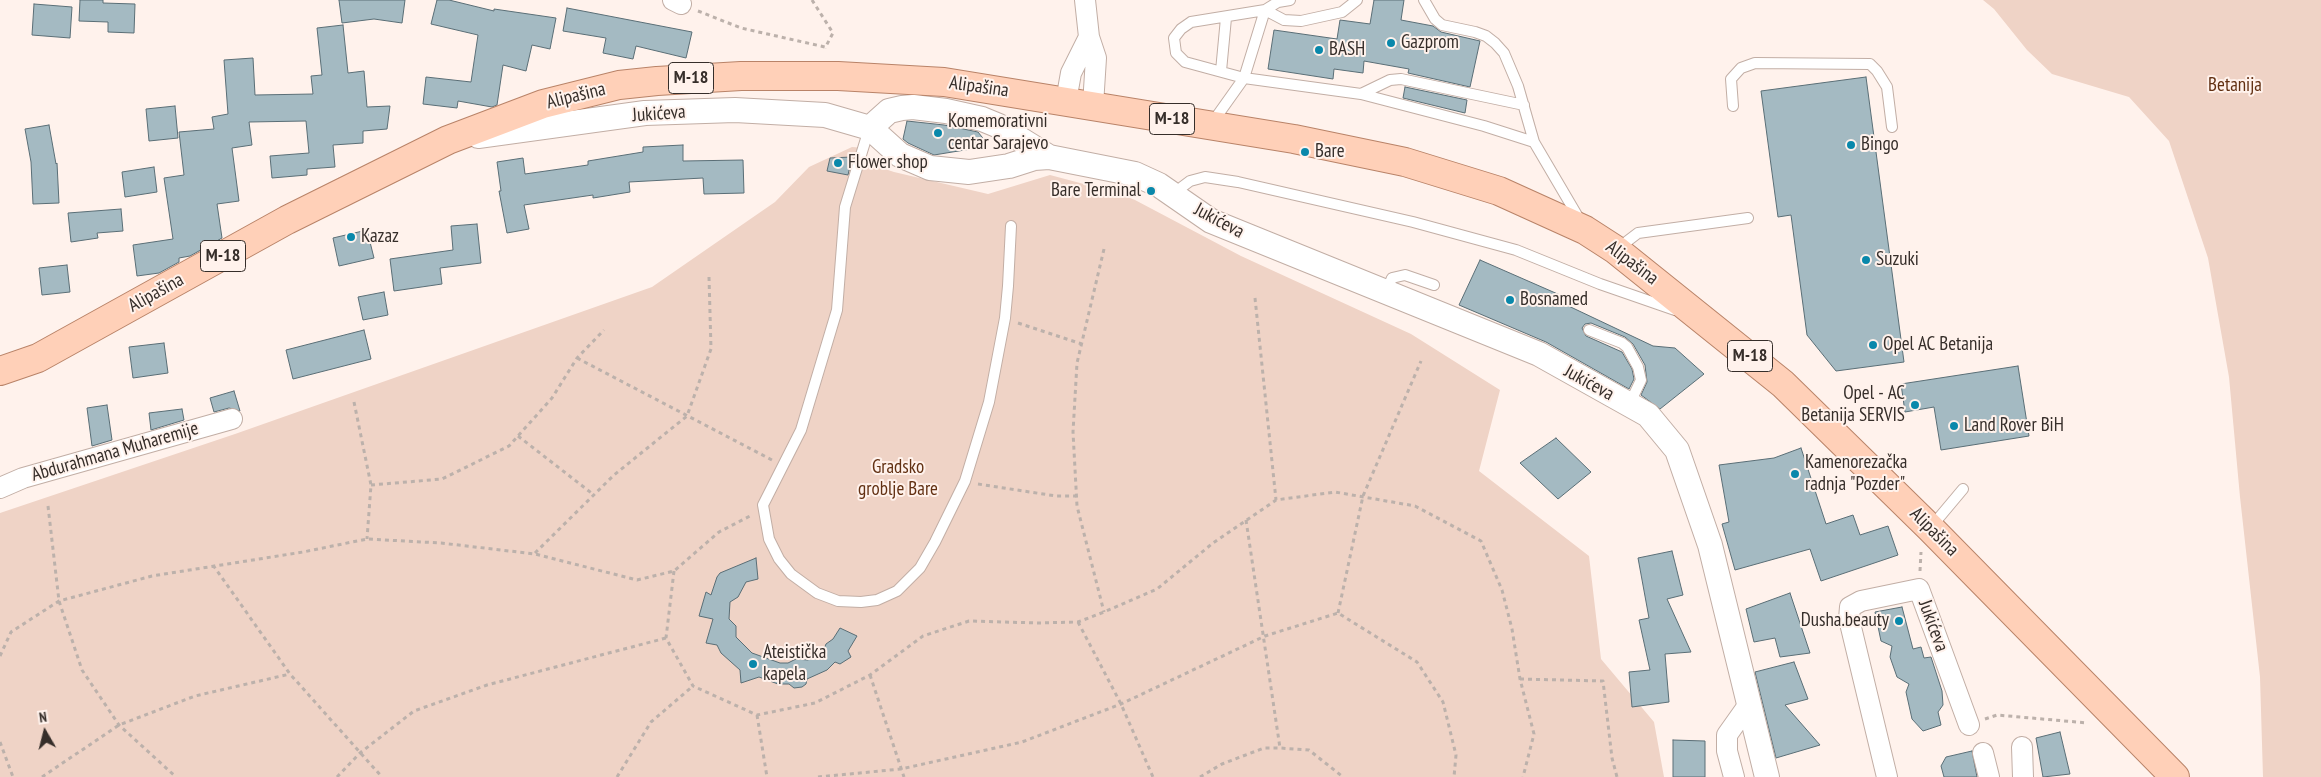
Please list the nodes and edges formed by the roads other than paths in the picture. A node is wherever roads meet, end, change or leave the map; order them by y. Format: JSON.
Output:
{"nodes":[{"id":1,"x":1085,"y":0,"type":"edge"},
{"id":2,"x":1290,"y":0,"type":"edge"},
{"id":3,"x":1357,"y":0,"type":"edge"},
{"id":4,"x":1424,"y":0,"type":"edge"},
{"id":5,"x":1265,"y":10,"type":"junction"},
{"id":6,"x":1226,"y":18,"type":"junction"},
{"id":7,"x":1089,"y":38,"type":"junction"},
{"id":8,"x":1221,"y":71,"type":"junction"},
{"id":9,"x":1244,"y":78,"type":"junction"},
{"id":10,"x":1361,"y":94,"type":"junction"},
{"id":11,"x":1066,"y":101,"type":"junction"},
{"id":12,"x":1092,"y":105,"type":"junction"},
{"id":13,"x":1524,"y":105,"type":"junction"},
{"id":14,"x":1733,"y":106,"type":"dead end"},
{"id":15,"x":1211,"y":125,"type":"junction"},
{"id":16,"x":1892,"y":127,"type":"dead end"},
{"id":17,"x":870,"y":128,"type":"junction"},
{"id":18,"x":448,"y":140,"type":"junction"},
{"id":19,"x":1534,"y":142,"type":"junction"},
{"id":20,"x":1049,"y":157,"type":"junction"},
{"id":21,"x":1178,"y":198,"type":"junction"},
{"id":22,"x":1748,"y":218,"type":"dead end"},
{"id":23,"x":1011,"y":226,"type":"dead end"},
{"id":24,"x":1585,"y":230,"type":"junction"},
{"id":25,"x":1616,"y":250,"type":"junction"},
{"id":26,"x":1434,"y":285,"type":"dead end"},
{"id":27,"x":1386,"y":292,"type":"junction"},
{"id":28,"x":1704,"y":320,"type":"junction"},
{"id":29,"x":1589,"y":330,"type":"dead end"},
{"id":30,"x":0,"y":371,"type":"edge"},
{"id":31,"x":1629,"y":405,"type":"junction"},
{"id":32,"x":232,"y":419,"type":"dead end"},
{"id":33,"x":0,"y":488,"type":"edge"},
{"id":34,"x":1963,"y":489,"type":"dead end"},
{"id":35,"x":1927,"y":525,"type":"junction"},
{"id":36,"x":1749,"y":704,"type":"junction"},
{"id":37,"x":1969,"y":724,"type":"road end"},
{"id":38,"x":2022,"y":747,"type":"dead end"},
{"id":39,"x":1983,"y":753,"type":"dead end"},
{"id":40,"x":2164,"y":771,"type":"edge"},
{"id":41,"x":1734,"y":777,"type":"edge"},
{"id":42,"x":1767,"y":777,"type":"edge"},
{"id":43,"x":1887,"y":777,"type":"edge"},
{"id":44,"x":1989,"y":777,"type":"edge"},
{"id":45,"x":2023,"y":777,"type":"edge"}],
"edges":[{"from":1,"to":7,"type":"street"},
{"from":2,"to":5,"type":"lane"},
{"from":3,"to":5,"type":"lane"},
{"from":4,"to":13,"type":"lane","name":"Alipašina"},
{"from":5,"to":6,"type":"lane"},
{"from":5,"to":9,"type":"lane"},
{"from":6,"to":8,"type":"lane"},
{"from":6,"to":8,"type":"lane"},
{"from":7,"to":11,"type":"street"},
{"from":7,"to":12,"type":"street"},
{"from":8,"to":9,"type":"lane"},
{"from":9,"to":10,"type":"lane"},
{"from":9,"to":15,"type":"lane"},
{"from":10,"to":13,"type":"lane"},
{"from":10,"to":19,"type":"lane"},
{"from":11,"to":12,"type":"main road","name":"Alipašina","number":"M-18"},
{"from":11,"to":18,"type":"main road","name":"Alipašina","number":"M-18"},
{"from":12,"to":15,"type":"main road","name":"Alipašina","number":"M-18"},
{"from":13,"to":19,"type":"lane","name":"Alipašina"},
{"from":14,"to":16,"type":"lane"},
{"from":15,"to":24,"type":"main road","name":"Alipašina","number":"M-18"},
{"from":17,"to":18,"type":"street","name":"Jukićeva"},
{"from":17,"to":20,"type":"street","name":"Jukićeva"},
{"from":17,"to":20,"type":"street","name":"Jukićeva"},
{"from":17,"to":23,"type":"lane"},
{"from":18,"to":30,"type":"main road","name":"Alipašina","number":"M-18"},
{"from":19,"to":24,"type":"lane","name":"Alipašina"},
{"from":20,"to":21,"type":"street","name":"Jukićeva"},
{"from":21,"to":27,"type":"street","name":"Jukićeva"},
{"from":21,"to":28,"type":"lane","name":"Jukićeva"},
{"from":22,"to":25,"type":"lane"},
{"from":24,"to":25,"type":"main road","name":"Alipašina","number":"M-18"},
{"from":25,"to":28,"type":"main road","name":"Alipašina","number":"M-18"},
{"from":26,"to":27,"type":"lane"},
{"from":27,"to":31,"type":"street","name":"Jukićeva"},
{"from":28,"to":35,"type":"main road","name":"Alipašina","number":"M-18"},
{"from":29,"to":31,"type":"lane"},
{"from":31,"to":36,"type":"street","name":"Jukićeva"},
{"from":32,"to":33,"type":"street","name":"Abdurahmana Muharemije"},
{"from":34,"to":35,"type":"lane"},
{"from":35,"to":40,"type":"main road","name":"Alipašina","number":"M-18"},
{"from":36,"to":41,"type":"street"},
{"from":36,"to":42,"type":"street","name":"Jukićeva"},
{"from":37,"to":43,"type":"street","name":"Jukićeva"},
{"from":38,"to":45,"type":"street"},
{"from":39,"to":44,"type":"street"}]}
